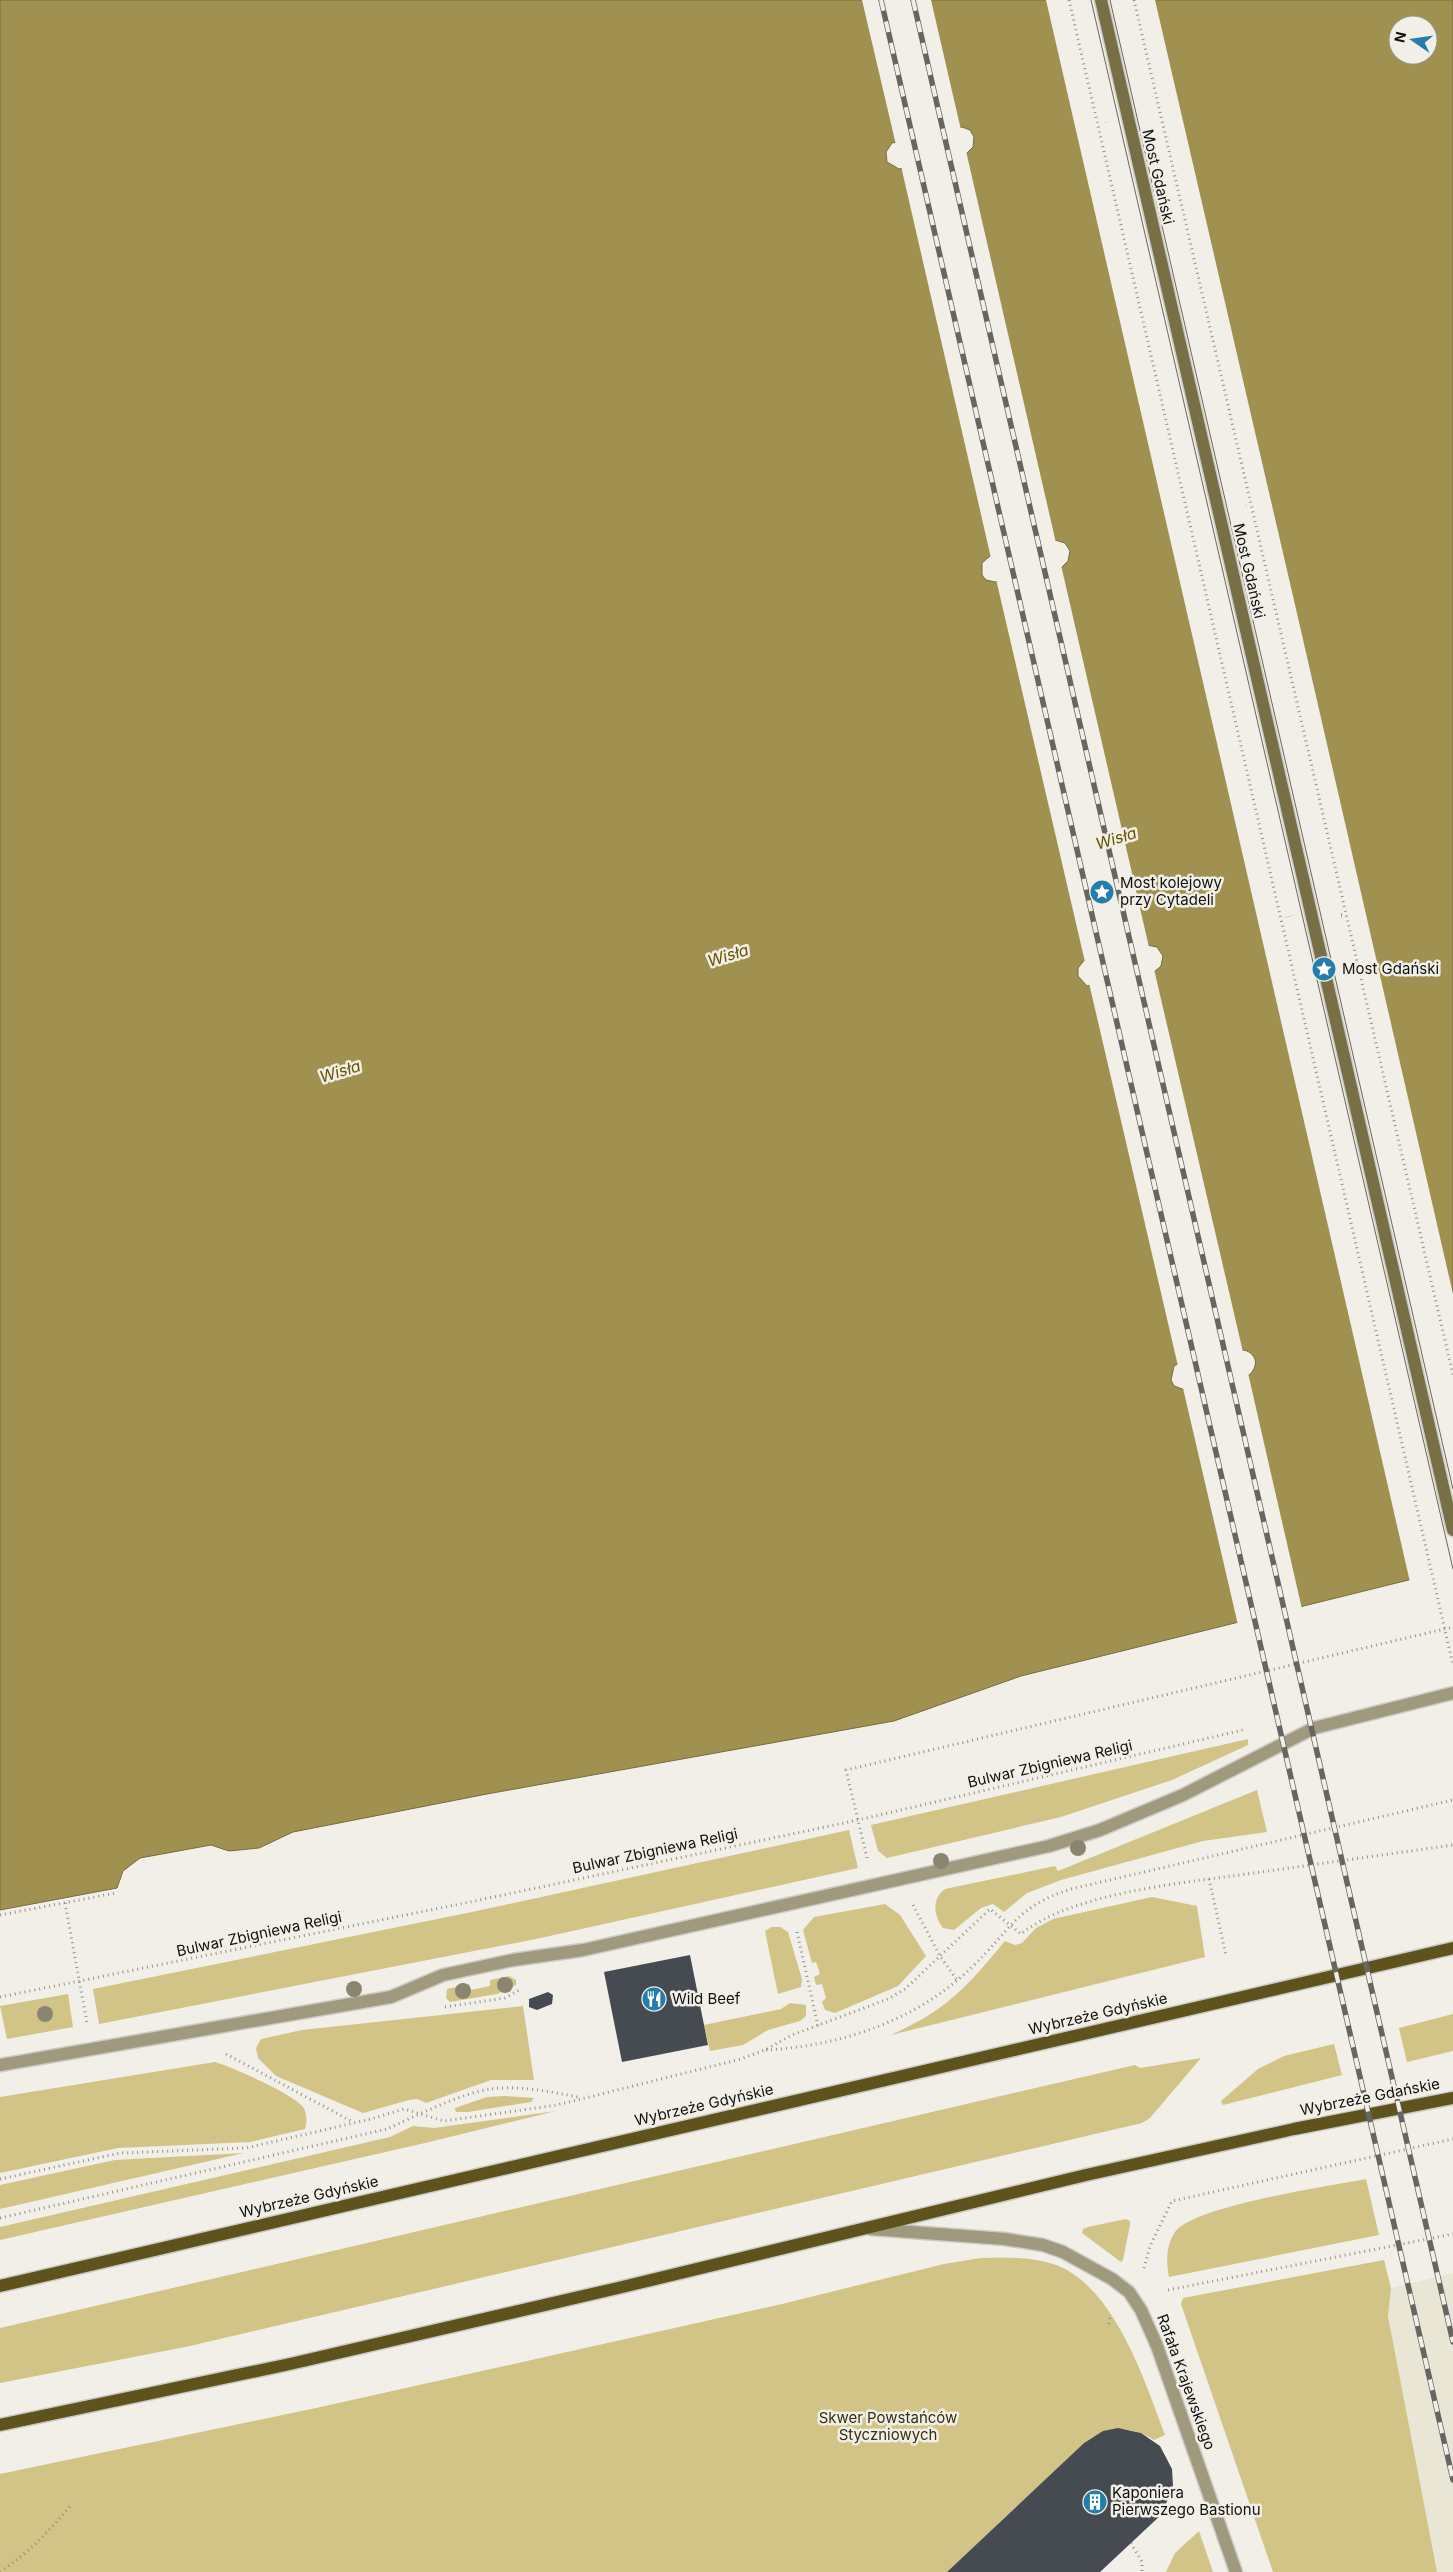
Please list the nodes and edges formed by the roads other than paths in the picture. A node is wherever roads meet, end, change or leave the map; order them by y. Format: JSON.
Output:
{"nodes":[{"id":1,"x":1101,"y":0,"type":"edge"},
{"id":2,"x":1453,"y":1530,"type":"edge"},
{"id":3,"x":1453,"y":1693,"type":"edge"},
{"id":4,"x":1453,"y":1948,"type":"edge"},
{"id":5,"x":0,"y":2065,"type":"edge"},
{"id":6,"x":1453,"y":2098,"type":"edge"},
{"id":7,"x":871,"y":2229,"type":"junction"},
{"id":8,"x":0,"y":2286,"type":"edge"},
{"id":9,"x":0,"y":2425,"type":"edge"},
{"id":10,"x":1236,"y":2572,"type":"edge"}],
"edges":[{"from":1,"to":2,"type":"main road","name":"Most Gdański"},
{"from":3,"to":5,"type":"street"},
{"from":4,"to":8,"type":"main road","name":"Wybrzeże Gdyńskie"},
{"from":6,"to":7,"type":"main road","name":"Wybrzeże Gdańskie"},
{"from":7,"to":9,"type":"main road"},
{"from":7,"to":10,"type":"street","name":"Rafała Krajewskiego"}]}
